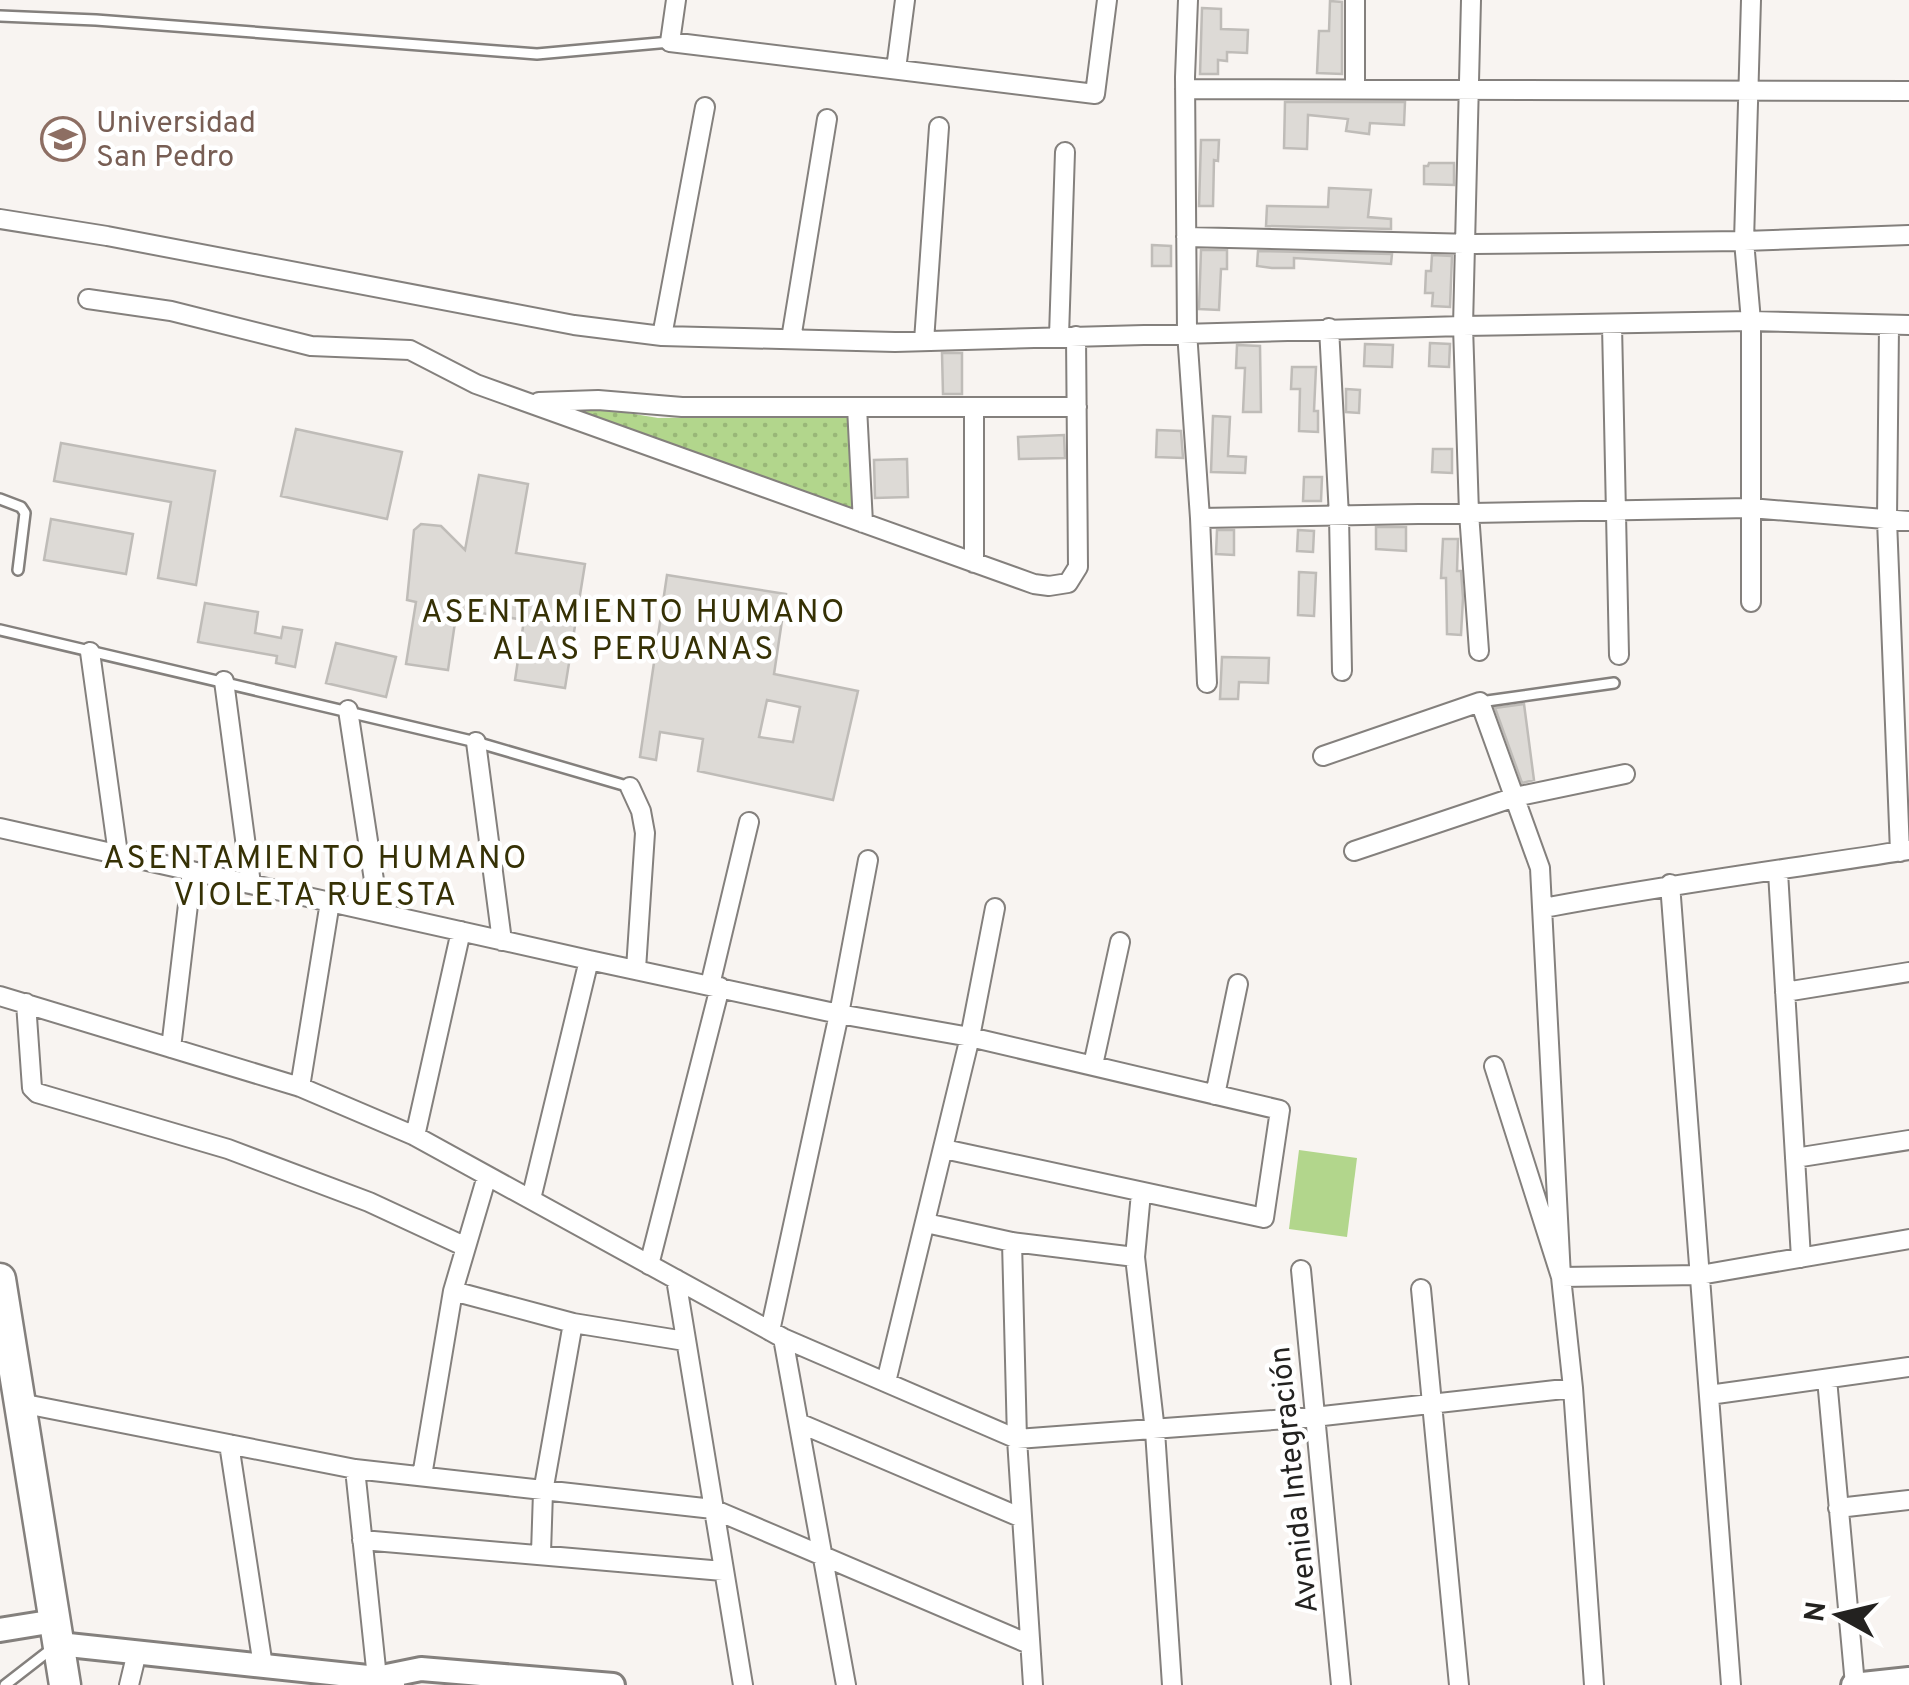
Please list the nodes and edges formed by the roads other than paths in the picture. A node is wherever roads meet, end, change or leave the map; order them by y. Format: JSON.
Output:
{"nodes":[{"id":1,"x":676,"y":0,"type":"edge"},
{"id":2,"x":905,"y":0,"type":"edge"},
{"id":3,"x":1108,"y":0,"type":"edge"},
{"id":4,"x":1188,"y":0,"type":"edge"},
{"id":5,"x":1356,"y":0,"type":"edge"},
{"id":6,"x":1471,"y":0,"type":"edge"},
{"id":7,"x":1751,"y":0,"type":"edge"},
{"id":8,"x":0,"y":16,"type":"edge"},
{"id":9,"x":670,"y":42,"type":"junction"},
{"id":10,"x":896,"y":70,"type":"junction"},
{"id":11,"x":1471,"y":88,"type":"junction"},
{"id":12,"x":1185,"y":89,"type":"junction"},
{"id":13,"x":1355,"y":89,"type":"junction"},
{"id":14,"x":1909,"y":91,"type":"edge"},
{"id":15,"x":1750,"y":92,"type":"junction"},
{"id":16,"x":706,"y":107,"type":"dead end"},
{"id":17,"x":827,"y":119,"type":"dead end"},
{"id":18,"x":940,"y":127,"type":"dead end"},
{"id":19,"x":1065,"y":152,"type":"dead end"},
{"id":20,"x":0,"y":218,"type":"edge"},
{"id":21,"x":1909,"y":235,"type":"edge"},
{"id":22,"x":1186,"y":237,"type":"junction"},
{"id":23,"x":1744,"y":241,"type":"junction"},
{"id":24,"x":1466,"y":243,"type":"junction"},
{"id":25,"x":88,"y":299,"type":"dead end"},
{"id":26,"x":1751,"y":321,"type":"junction"},
{"id":27,"x":1612,"y":325,"type":"junction"},
{"id":28,"x":1889,"y":325,"type":"junction"},
{"id":29,"x":1909,"y":325,"type":"edge"},
{"id":30,"x":1463,"y":326,"type":"junction"},
{"id":31,"x":1329,"y":328,"type":"junction"},
{"id":32,"x":1186,"y":332,"type":"junction"},
{"id":33,"x":662,"y":336,"type":"junction"},
{"id":34,"x":1067,"y":336,"type":"junction"},
{"id":35,"x":791,"y":339,"type":"junction"},
{"id":36,"x":924,"y":341,"type":"junction"},
{"id":37,"x":529,"y":403,"type":"junction"},
{"id":38,"x":857,"y":407,"type":"junction"},
{"id":39,"x":1077,"y":407,"type":"junction"},
{"id":40,"x":974,"y":408,"type":"junction"},
{"id":41,"x":0,"y":498,"type":"edge"},
{"id":42,"x":1750,"y":508,"type":"junction"},
{"id":43,"x":1616,"y":510,"type":"junction"},
{"id":44,"x":1469,"y":513,"type":"junction"},
{"id":45,"x":1339,"y":516,"type":"junction"},
{"id":46,"x":1200,"y":518,"type":"junction"},
{"id":47,"x":1887,"y":520,"type":"junction"},
{"id":48,"x":1909,"y":521,"type":"edge"},
{"id":49,"x":864,"y":523,"type":"junction"},
{"id":50,"x":974,"y":562,"type":"junction"},
{"id":51,"x":18,"y":570,"type":"dead end"},
{"id":52,"x":1751,"y":602,"type":"dead end"},
{"id":53,"x":0,"y":630,"type":"edge"},
{"id":54,"x":1479,"y":651,"type":"dead end"},
{"id":55,"x":90,"y":652,"type":"junction"},
{"id":56,"x":1619,"y":655,"type":"dead end"},
{"id":57,"x":1342,"y":671,"type":"dead end"},
{"id":58,"x":224,"y":681,"type":"junction"},
{"id":59,"x":1207,"y":683,"type":"dead end"},
{"id":60,"x":1614,"y":683,"type":"dead end"},
{"id":61,"x":1480,"y":702,"type":"junction"},
{"id":62,"x":348,"y":710,"type":"junction"},
{"id":63,"x":476,"y":742,"type":"junction"},
{"id":64,"x":1323,"y":756,"type":"dead end"},
{"id":65,"x":1625,"y":774,"type":"dead end"},
{"id":66,"x":630,"y":787,"type":"joint"},
{"id":67,"x":1515,"y":797,"type":"junction"},
{"id":68,"x":749,"y":822,"type":"dead end"},
{"id":69,"x":0,"y":828,"type":"edge"},
{"id":70,"x":1354,"y":851,"type":"dead end"},
{"id":71,"x":1905,"y":851,"type":"edge"},
{"id":72,"x":118,"y":854,"type":"junction"},
{"id":73,"x":868,"y":860,"type":"dead end"},
{"id":74,"x":192,"y":870,"type":"junction"},
{"id":75,"x":1778,"y":872,"type":"junction"},
{"id":76,"x":252,"y":884,"type":"junction"},
{"id":77,"x":1670,"y":884,"type":"junction"},
{"id":78,"x":330,"y":902,"type":"junction"},
{"id":79,"x":995,"y":908,"type":"dead end"},
{"id":80,"x":1544,"y":908,"type":"junction"},
{"id":81,"x":379,"y":913,"type":"junction"},
{"id":82,"x":461,"y":932,"type":"junction"},
{"id":83,"x":502,"y":941,"type":"junction"},
{"id":84,"x":1120,"y":942,"type":"dead end"},
{"id":85,"x":588,"y":960,"type":"junction"},
{"id":86,"x":636,"y":969,"type":"junction"},
{"id":87,"x":1909,"y":972,"type":"edge"},
{"id":88,"x":1238,"y":984,"type":"dead end"},
{"id":89,"x":715,"y":986,"type":"junction"},
{"id":90,"x":1785,"y":992,"type":"junction"},
{"id":91,"x":0,"y":996,"type":"edge"},
{"id":92,"x":26,"y":1004,"type":"junction"},
{"id":93,"x":840,"y":1014,"type":"junction"},
{"id":94,"x":970,"y":1037,"type":"junction"},
{"id":95,"x":171,"y":1048,"type":"junction"},
{"id":96,"x":1093,"y":1065,"type":"junction"},
{"id":97,"x":1494,"y":1066,"type":"dead end"},
{"id":98,"x":300,"y":1087,"type":"junction"},
{"id":99,"x":1215,"y":1096,"type":"junction"},
{"id":100,"x":415,"y":1136,"type":"junction"},
{"id":101,"x":1909,"y":1140,"type":"edge"},
{"id":102,"x":944,"y":1149,"type":"junction"},
{"id":103,"x":1795,"y":1158,"type":"junction"},
{"id":104,"x":488,"y":1176,"type":"junction"},
{"id":105,"x":1142,"y":1193,"type":"junction"},
{"id":106,"x":530,"y":1200,"type":"junction"},
{"id":107,"x":926,"y":1223,"type":"junction"},
{"id":108,"x":1909,"y":1239,"type":"edge"},
{"id":109,"x":1012,"y":1242,"type":"junction"},
{"id":110,"x":466,"y":1247,"type":"junction"},
{"id":111,"x":1136,"y":1257,"type":"junction"},
{"id":112,"x":1801,"y":1258,"type":"junction"},
{"id":113,"x":650,"y":1265,"type":"junction"},
{"id":114,"x":1301,"y":1270,"type":"dead end"},
{"id":115,"x":1700,"y":1276,"type":"junction"},
{"id":116,"x":1562,"y":1277,"type":"junction"},
{"id":117,"x":0,"y":1279,"type":"edge"},
{"id":118,"x":676,"y":1280,"type":"junction"},
{"id":119,"x":1422,"y":1289,"type":"dead end"},
{"id":120,"x":453,"y":1291,"type":"junction"},
{"id":121,"x":573,"y":1323,"type":"junction"},
{"id":122,"x":776,"y":1335,"type":"junction"},
{"id":123,"x":685,"y":1341,"type":"junction"},
{"id":124,"x":6,"y":1353,"type":"edge"},
{"id":125,"x":1909,"y":1368,"type":"edge"},
{"id":126,"x":1827,"y":1379,"type":"junction"},
{"id":127,"x":886,"y":1382,"type":"junction"},
{"id":128,"x":1574,"y":1388,"type":"junction"},
{"id":129,"x":1709,"y":1396,"type":"junction"},
{"id":130,"x":20,"y":1403,"type":"junction"},
{"id":131,"x":1432,"y":1406,"type":"junction"},
{"id":132,"x":1314,"y":1417,"type":"junction"},
{"id":133,"x":799,"y":1423,"type":"junction"},
{"id":134,"x":1155,"y":1431,"type":"junction"},
{"id":135,"x":1017,"y":1438,"type":"junction"},
{"id":136,"x":229,"y":1444,"type":"junction"},
{"id":137,"x":355,"y":1469,"type":"junction"},
{"id":138,"x":422,"y":1476,"type":"junction"},
{"id":139,"x":543,"y":1492,"type":"junction"},
{"id":140,"x":1909,"y":1500,"type":"edge"},
{"id":141,"x":1838,"y":1508,"type":"junction"},
{"id":142,"x":713,"y":1509,"type":"junction"},
{"id":143,"x":1022,"y":1518,"type":"junction"},
{"id":144,"x":362,"y":1540,"type":"junction"},
{"id":145,"x":542,"y":1553,"type":"junction"},
{"id":146,"x":824,"y":1555,"type":"junction"},
{"id":147,"x":724,"y":1570,"type":"junction"},
{"id":148,"x":0,"y":1630,"type":"edge"},
{"id":149,"x":57,"y":1632,"type":"junction"},
{"id":150,"x":1029,"y":1644,"type":"junction"},
{"id":151,"x":136,"y":1652,"type":"junction"},
{"id":152,"x":263,"y":1666,"type":"junction"},
{"id":153,"x":385,"y":1682,"type":"edge"},
{"id":154,"x":1898,"y":1682,"type":"edge"},
{"id":155,"x":5,"y":1685,"type":"edge"},
{"id":156,"x":66,"y":1685,"type":"edge"},
{"id":157,"x":130,"y":1685,"type":"edge"},
{"id":158,"x":613,"y":1685,"type":"edge"},
{"id":159,"x":743,"y":1685,"type":"edge"},
{"id":160,"x":846,"y":1685,"type":"edge"},
{"id":161,"x":1033,"y":1685,"type":"edge"},
{"id":162,"x":1172,"y":1685,"type":"edge"},
{"id":163,"x":1341,"y":1685,"type":"edge"},
{"id":164,"x":1459,"y":1685,"type":"edge"},
{"id":165,"x":1594,"y":1685,"type":"edge"},
{"id":166,"x":1731,"y":1685,"type":"edge"},
{"id":167,"x":1854,"y":1685,"type":"edge"}],
"edges":[{"from":1,"to":9,"type":"street"},
{"from":2,"to":10,"type":"street"},
{"from":3,"to":10,"type":"street"},
{"from":4,"to":12,"type":"street"},
{"from":5,"to":13,"type":"street"},
{"from":6,"to":11,"type":"street"},
{"from":7,"to":15,"type":"street"},
{"from":8,"to":9,"type":"lane"},
{"from":9,"to":10,"type":"street"},
{"from":11,"to":13,"type":"street"},
{"from":11,"to":15,"type":"street"},
{"from":11,"to":24,"type":"street"},
{"from":12,"to":13,"type":"street"},
{"from":12,"to":22,"type":"street"},
{"from":14,"to":15,"type":"street"},
{"from":15,"to":23,"type":"street"},
{"from":16,"to":33,"type":"street"},
{"from":17,"to":35,"type":"street"},
{"from":18,"to":36,"type":"street"},
{"from":19,"to":34,"type":"street"},
{"from":20,"to":33,"type":"street"},
{"from":21,"to":23,"type":"street"},
{"from":22,"to":24,"type":"street"},
{"from":22,"to":32,"type":"street"},
{"from":23,"to":24,"type":"street"},
{"from":23,"to":26,"type":"street"},
{"from":24,"to":30,"type":"street"},
{"from":25,"to":37,"type":"street"},
{"from":26,"to":27,"type":"street"},
{"from":26,"to":28,"type":"street"},
{"from":26,"to":42,"type":"street"},
{"from":27,"to":30,"type":"street"},
{"from":27,"to":43,"type":"street"},
{"from":28,"to":29,"type":"street"},
{"from":28,"to":47,"type":"street"},
{"from":30,"to":31,"type":"street"},
{"from":30,"to":44,"type":"street"},
{"from":31,"to":32,"type":"street"},
{"from":31,"to":45,"type":"street"},
{"from":32,"to":34,"type":"street"},
{"from":32,"to":46,"type":"street"},
{"from":33,"to":35,"type":"street"},
{"from":34,"to":36,"type":"street"},
{"from":34,"to":39,"type":"street"},
{"from":35,"to":36,"type":"street"},
{"from":37,"to":38,"type":"street"},
{"from":37,"to":49,"type":"street"},
{"from":38,"to":40,"type":"street"},
{"from":38,"to":49,"type":"street"},
{"from":39,"to":40,"type":"street"},
{"from":39,"to":50,"type":"street"},
{"from":40,"to":50,"type":"street"},
{"from":41,"to":51,"type":"lane"},
{"from":42,"to":43,"type":"street"},
{"from":42,"to":47,"type":"street"},
{"from":42,"to":52,"type":"street"},
{"from":43,"to":44,"type":"street"},
{"from":43,"to":56,"type":"street"},
{"from":44,"to":45,"type":"street"},
{"from":44,"to":54,"type":"street"},
{"from":45,"to":46,"type":"street"},
{"from":45,"to":57,"type":"street"},
{"from":46,"to":59,"type":"street"},
{"from":47,"to":48,"type":"street"},
{"from":47,"to":71,"type":"street"},
{"from":49,"to":50,"type":"street"},
{"from":53,"to":55,"type":"lane"},
{"from":55,"to":58,"type":"lane"},
{"from":55,"to":72,"type":"street"},
{"from":58,"to":62,"type":"lane"},
{"from":58,"to":76,"type":"street"},
{"from":60,"to":61,"type":"lane"},
{"from":61,"to":64,"type":"street"},
{"from":61,"to":67,"type":"street"},
{"from":62,"to":63,"type":"lane"},
{"from":62,"to":81,"type":"street"},
{"from":63,"to":66,"type":"lane"},
{"from":63,"to":83,"type":"street"},
{"from":65,"to":67,"type":"street"},
{"from":66,"to":86,"type":"street"},
{"from":67,"to":70,"type":"street"},
{"from":67,"to":80,"type":"street"},
{"from":68,"to":89,"type":"street"},
{"from":69,"to":72,"type":"street"},
{"from":71,"to":75,"type":"street"},
{"from":72,"to":74,"type":"street"},
{"from":73,"to":93,"type":"street"},
{"from":74,"to":76,"type":"street"},
{"from":74,"to":95,"type":"street"},
{"from":75,"to":77,"type":"street"},
{"from":75,"to":90,"type":"street"},
{"from":76,"to":78,"type":"street"},
{"from":77,"to":80,"type":"street"},
{"from":77,"to":115,"type":"street"},
{"from":78,"to":81,"type":"street"},
{"from":78,"to":98,"type":"street"},
{"from":79,"to":94,"type":"street"},
{"from":80,"to":116,"type":"street"},
{"from":81,"to":82,"type":"street"},
{"from":82,"to":83,"type":"street"},
{"from":82,"to":100,"type":"street"},
{"from":83,"to":85,"type":"street"},
{"from":84,"to":96,"type":"street"},
{"from":85,"to":86,"type":"street"},
{"from":85,"to":106,"type":"street"},
{"from":86,"to":89,"type":"street"},
{"from":87,"to":90,"type":"street"},
{"from":88,"to":99,"type":"street"},
{"from":89,"to":93,"type":"street"},
{"from":89,"to":113,"type":"street"},
{"from":90,"to":103,"type":"street"},
{"from":91,"to":92,"type":"street"},
{"from":92,"to":95,"type":"street"},
{"from":92,"to":110,"type":"street"},
{"from":93,"to":94,"type":"street"},
{"from":93,"to":122,"type":"street"},
{"from":94,"to":96,"type":"street"},
{"from":94,"to":102,"type":"street"},
{"from":95,"to":98,"type":"street"},
{"from":96,"to":99,"type":"street"},
{"from":97,"to":116,"type":"street"},
{"from":98,"to":100,"type":"street"},
{"from":99,"to":105,"type":"street"},
{"from":100,"to":104,"type":"street"},
{"from":101,"to":103,"type":"street"},
{"from":102,"to":105,"type":"street"},
{"from":102,"to":107,"type":"street"},
{"from":103,"to":112,"type":"street"},
{"from":104,"to":106,"type":"street"},
{"from":104,"to":110,"type":"street"},
{"from":105,"to":111,"type":"street"},
{"from":106,"to":113,"type":"street"},
{"from":107,"to":109,"type":"street"},
{"from":107,"to":127,"type":"street"},
{"from":108,"to":112,"type":"street"},
{"from":109,"to":111,"type":"street"},
{"from":109,"to":135,"type":"street"},
{"from":110,"to":120,"type":"street"},
{"from":111,"to":134,"type":"street"},
{"from":112,"to":115,"type":"street"},
{"from":113,"to":118,"type":"street"},
{"from":114,"to":132,"type":"street","name":"Avenida Integración"},
{"from":115,"to":116,"type":"street"},
{"from":115,"to":129,"type":"street"},
{"from":116,"to":128,"type":"street"},
{"from":117,"to":124,"type":"highway"},
{"from":118,"to":122,"type":"street"},
{"from":118,"to":123,"type":"street"},
{"from":119,"to":131,"type":"street"},
{"from":120,"to":121,"type":"street"},
{"from":120,"to":138,"type":"street"},
{"from":121,"to":123,"type":"street"},
{"from":121,"to":139,"type":"street"},
{"from":122,"to":127,"type":"street"},
{"from":122,"to":133,"type":"street"},
{"from":123,"to":142,"type":"street"},
{"from":124,"to":130,"type":"highway"},
{"from":125,"to":126,"type":"street"},
{"from":126,"to":129,"type":"street"},
{"from":126,"to":141,"type":"street"},
{"from":127,"to":135,"type":"street"},
{"from":128,"to":131,"type":"street"},
{"from":128,"to":165,"type":"street"},
{"from":129,"to":166,"type":"street"},
{"from":130,"to":136,"type":"street"},
{"from":130,"to":149,"type":"highway"},
{"from":131,"to":132,"type":"street"},
{"from":131,"to":164,"type":"street"},
{"from":132,"to":134,"type":"street"},
{"from":132,"to":163,"type":"street","name":"Avenida Integración"},
{"from":133,"to":143,"type":"street"},
{"from":133,"to":146,"type":"street"},
{"from":134,"to":135,"type":"street"},
{"from":134,"to":162,"type":"street"},
{"from":135,"to":143,"type":"street"},
{"from":136,"to":137,"type":"street"},
{"from":136,"to":152,"type":"street"},
{"from":137,"to":138,"type":"street"},
{"from":137,"to":144,"type":"street"},
{"from":138,"to":139,"type":"street"},
{"from":139,"to":142,"type":"street"},
{"from":139,"to":145,"type":"street"},
{"from":140,"to":141,"type":"street"},
{"from":141,"to":167,"type":"street"},
{"from":142,"to":146,"type":"street"},
{"from":142,"to":147,"type":"street"},
{"from":143,"to":150,"type":"street"},
{"from":144,"to":145,"type":"street"},
{"from":144,"to":153,"type":"street"},
{"from":145,"to":147,"type":"street"},
{"from":146,"to":150,"type":"street"},
{"from":146,"to":160,"type":"street"},
{"from":147,"to":159,"type":"street"},
{"from":148,"to":149,"type":"street"},
{"from":149,"to":151,"type":"street"},
{"from":149,"to":155,"type":"lane"},
{"from":149,"to":156,"type":"highway"},
{"from":150,"to":161,"type":"street"},
{"from":151,"to":152,"type":"street"},
{"from":151,"to":157,"type":"street"},
{"from":152,"to":153,"type":"street"},
{"from":153,"to":158,"type":"street"},
{"from":154,"to":167,"type":"street"}]}
